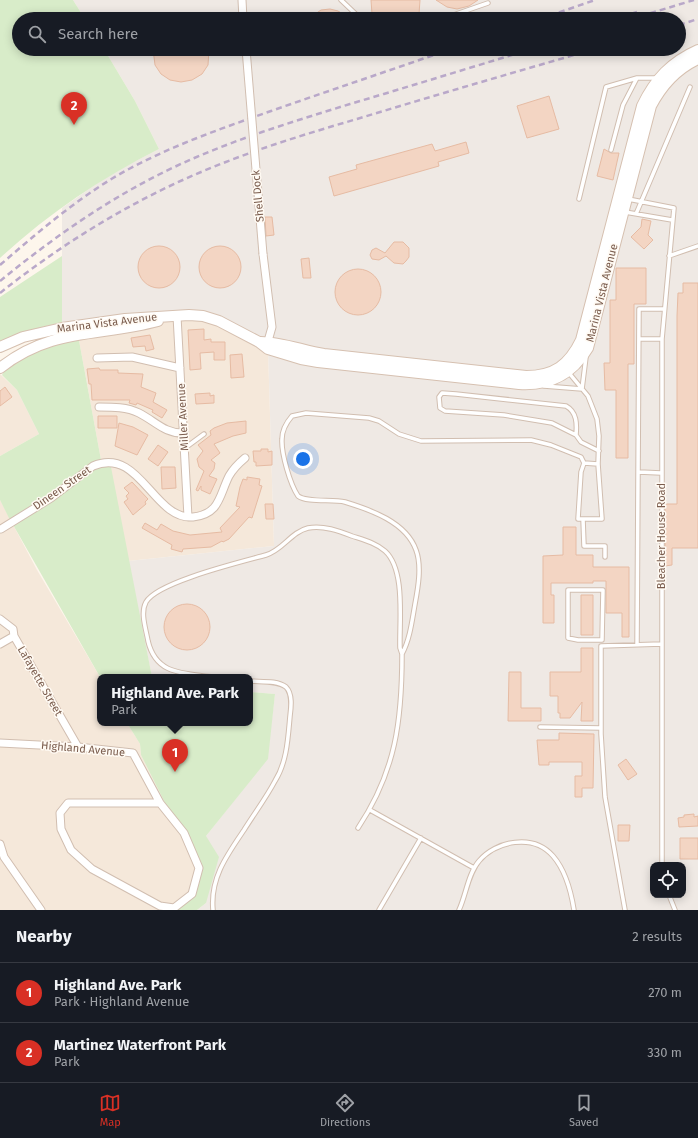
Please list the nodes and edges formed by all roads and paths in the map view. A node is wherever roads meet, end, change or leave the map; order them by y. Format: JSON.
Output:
{"nodes":[{"id":1,"x":242,"y":0,"type":"edge"},
{"id":2,"x":341,"y":0,"type":"edge"},
{"id":3,"x":488,"y":3,"type":"dead end"},
{"id":4,"x":243,"y":12,"type":"edge"},
{"id":5,"x":354,"y":12,"type":"edge"},
{"id":6,"x":462,"y":12,"type":"edge"},
{"id":7,"x":698,"y":50,"type":"edge"},
{"id":8,"x":247,"y":56,"type":"edge"},
{"id":9,"x":698,"y":59,"type":"edge"},
{"id":10,"x":637,"y":78,"type":"junction"},
{"id":11,"x":663,"y":79,"type":"junction"},
{"id":12,"x":690,"y":87,"type":"dead end"},
{"id":13,"x":611,"y":150,"type":"dead end"},
{"id":14,"x":622,"y":197,"type":"junction"},
{"id":15,"x":579,"y":199,"type":"dead end"},
{"id":16,"x":641,"y":201,"type":"junction"},
{"id":17,"x":619,"y":210,"type":"junction"},
{"id":18,"x":636,"y":214,"type":"junction"},
{"id":19,"x":672,"y":220,"type":"junction"},
{"id":20,"x":698,"y":246,"type":"edge"},
{"id":21,"x":669,"y":256,"type":"junction"},
{"id":22,"x":664,"y":308,"type":"junction"},
{"id":23,"x":177,"y":316,"type":"junction"},
{"id":24,"x":641,"y":339,"type":"junction"},
{"id":25,"x":662,"y":339,"type":"junction"},
{"id":26,"x":263,"y":341,"type":"junction"},
{"id":27,"x":0,"y":347,"type":"edge"},
{"id":28,"x":588,"y":348,"type":"junction"},
{"id":29,"x":97,"y":358,"type":"dead end"},
{"id":30,"x":0,"y":368,"type":"edge"},
{"id":31,"x":180,"y":368,"type":"junction"},
{"id":32,"x":566,"y":369,"type":"junction"},
{"id":33,"x":531,"y":385,"type":"junction"},
{"id":34,"x":582,"y":389,"type":"junction"},
{"id":35,"x":99,"y":407,"type":"dead end"},
{"id":36,"x":184,"y":433,"type":"junction"},
{"id":37,"x":204,"y":434,"type":"dead end"},
{"id":38,"x":576,"y":435,"type":"junction"},
{"id":39,"x":185,"y":448,"type":"junction"},
{"id":40,"x":599,"y":451,"type":"junction"},
{"id":41,"x":245,"y":458,"type":"dead end"},
{"id":42,"x":584,"y":463,"type":"junction"},
{"id":43,"x":598,"y":464,"type":"junction"},
{"id":44,"x":638,"y":472,"type":"junction"},
{"id":45,"x":661,"y":473,"type":"junction"},
{"id":46,"x":188,"y":517,"type":"junction"},
{"id":47,"x":583,"y":519,"type":"junction"},
{"id":48,"x":1,"y":529,"type":"dead end"},
{"id":49,"x":605,"y":558,"type":"dead end"},
{"id":50,"x":0,"y":619,"type":"edge"},
{"id":51,"x":14,"y":636,"type":"junction"},
{"id":52,"x":602,"y":640,"type":"joint"},
{"id":53,"x":0,"y":644,"type":"edge"},
{"id":54,"x":661,"y":644,"type":"junction"},
{"id":55,"x":637,"y":645,"type":"junction"},
{"id":56,"x":402,"y":654,"type":"junction"},
{"id":57,"x":196,"y":674,"type":"edge"},
{"id":58,"x":253,"y":681,"type":"edge"},
{"id":59,"x":540,"y":727,"type":"dead end"},
{"id":60,"x":601,"y":728,"type":"junction"},
{"id":61,"x":0,"y":743,"type":"edge"},
{"id":62,"x":78,"y":747,"type":"junction"},
{"id":63,"x":160,"y":803,"type":"junction"},
{"id":64,"x":370,"y":810,"type":"junction"},
{"id":65,"x":358,"y":828,"type":"dead end"},
{"id":66,"x":421,"y":838,"type":"junction"},
{"id":67,"x":0,"y":844,"type":"edge"},
{"id":68,"x":662,"y":862,"type":"edge"},
{"id":69,"x":474,"y":868,"type":"junction"},
{"id":70,"x":670,"y":898,"type":"edge"},
{"id":71,"x":41,"y":910,"type":"edge"},
{"id":72,"x":212,"y":910,"type":"edge"},
{"id":73,"x":379,"y":910,"type":"edge"},
{"id":74,"x":459,"y":910,"type":"edge"},
{"id":75,"x":574,"y":910,"type":"edge"},
{"id":76,"x":625,"y":910,"type":"edge"},
{"id":77,"x":675,"y":910,"type":"edge"}],
"edges":[{"from":1,"to":4,"type":"street"},
{"from":2,"to":5,"type":"lane"},
{"from":3,"to":6,"type":"lane"},
{"from":7,"to":11,"type":"main road","name":"Marina Vista Avenue"},
{"from":8,"to":26,"type":"street","name":"Shell Dock","bridge":true},
{"from":9,"to":11,"type":"main road","name":"Marina Vista Avenue"},
{"from":10,"to":11,"type":"lane"},
{"from":10,"to":13,"type":"lane"},
{"from":10,"to":15,"type":"lane"},
{"from":11,"to":14,"type":"main road","name":"Marina Vista Avenue"},
{"from":12,"to":16,"type":"lane"},
{"from":14,"to":16,"type":"lane"},
{"from":14,"to":17,"type":"main road","name":"Marina Vista Avenue"},
{"from":16,"to":18,"type":"lane"},
{"from":16,"to":19,"type":"lane","name":"Bleacher House Road"},
{"from":17,"to":18,"type":"lane"},
{"from":17,"to":28,"type":"main road","name":"Marina Vista Avenue"},
{"from":17,"to":32,"type":"main road","name":"Marina Vista Avenue"},
{"from":18,"to":19,"type":"lane"},
{"from":19,"to":21,"type":"lane","name":"Bleacher House Road"},
{"from":20,"to":21,"type":"lane"},
{"from":21,"to":22,"type":"lane","name":"Bleacher House Road"},
{"from":22,"to":24,"type":"lane"},
{"from":22,"to":25,"type":"lane","name":"Bleacher House Road"},
{"from":23,"to":26,"type":"main road","name":"Marina Vista Avenue"},
{"from":23,"to":27,"type":"main road","name":"Marina Vista Avenue"},
{"from":23,"to":30,"type":"main road"},
{"from":23,"to":31,"type":"street","name":"Miller Avenue"},
{"from":24,"to":25,"type":"lane"},
{"from":24,"to":44,"type":"lane"},
{"from":25,"to":45,"type":"lane","name":"Bleacher House Road"},
{"from":26,"to":32,"type":"main road","name":"Marina Vista Avenue"},
{"from":26,"to":33,"type":"main road","name":"Marina Vista Avenue"},
{"from":28,"to":32,"type":"main road","name":"Marina Vista Avenue"},
{"from":28,"to":34,"type":"lane"},
{"from":29,"to":31,"type":"street"},
{"from":31,"to":36,"type":"street","name":"Miller Avenue"},
{"from":32,"to":33,"type":"main road","name":"Marina Vista Avenue"},
{"from":32,"to":34,"type":"lane"},
{"from":33,"to":34,"type":"lane"},
{"from":34,"to":40,"type":"lane"},
{"from":35,"to":36,"type":"street"},
{"from":36,"to":39,"type":"street","name":"Miller Avenue"},
{"from":37,"to":39,"type":"lane"},
{"from":38,"to":38,"type":"lane"},
{"from":38,"to":40,"type":"lane"},
{"from":39,"to":46,"type":"street","name":"Miller Avenue"},
{"from":40,"to":43,"type":"lane"},
{"from":41,"to":46,"type":"street"},
{"from":42,"to":43,"type":"lane"},
{"from":42,"to":47,"type":"lane"},
{"from":42,"to":56,"type":"lane"},
{"from":43,"to":47,"type":"lane"},
{"from":44,"to":45,"type":"lane"},
{"from":44,"to":55,"type":"lane"},
{"from":45,"to":54,"type":"lane","name":"Bleacher House Road"},
{"from":46,"to":48,"type":"street","name":"Dineen Street"},
{"from":47,"to":49,"type":"lane"},
{"from":50,"to":51,"type":"street","name":"Lafayette Street"},
{"from":51,"to":53,"type":"street"},
{"from":51,"to":62,"type":"street","name":"Lafayette Street"},
{"from":52,"to":52,"type":"lane"},
{"from":54,"to":55,"type":"lane"},
{"from":54,"to":68,"type":"lane","name":"Bleacher House Road"},
{"from":55,"to":60,"type":"lane"},
{"from":56,"to":57,"type":"lane"},
{"from":56,"to":64,"type":"lane"},
{"from":58,"to":72,"type":"lane"},
{"from":59,"to":60,"type":"lane"},
{"from":60,"to":76,"type":"lane"},
{"from":61,"to":62,"type":"street","name":"Highland Avenue"},
{"from":62,"to":63,"type":"street","name":"Highland Avenue"},
{"from":63,"to":63,"type":"street"},
{"from":64,"to":65,"type":"lane"},
{"from":64,"to":66,"type":"lane"},
{"from":66,"to":69,"type":"lane"},
{"from":66,"to":73,"type":"lane"},
{"from":67,"to":71,"type":"street"},
{"from":69,"to":74,"type":"lane"},
{"from":69,"to":75,"type":"lane"},
{"from":70,"to":77,"type":"lane"}]}
